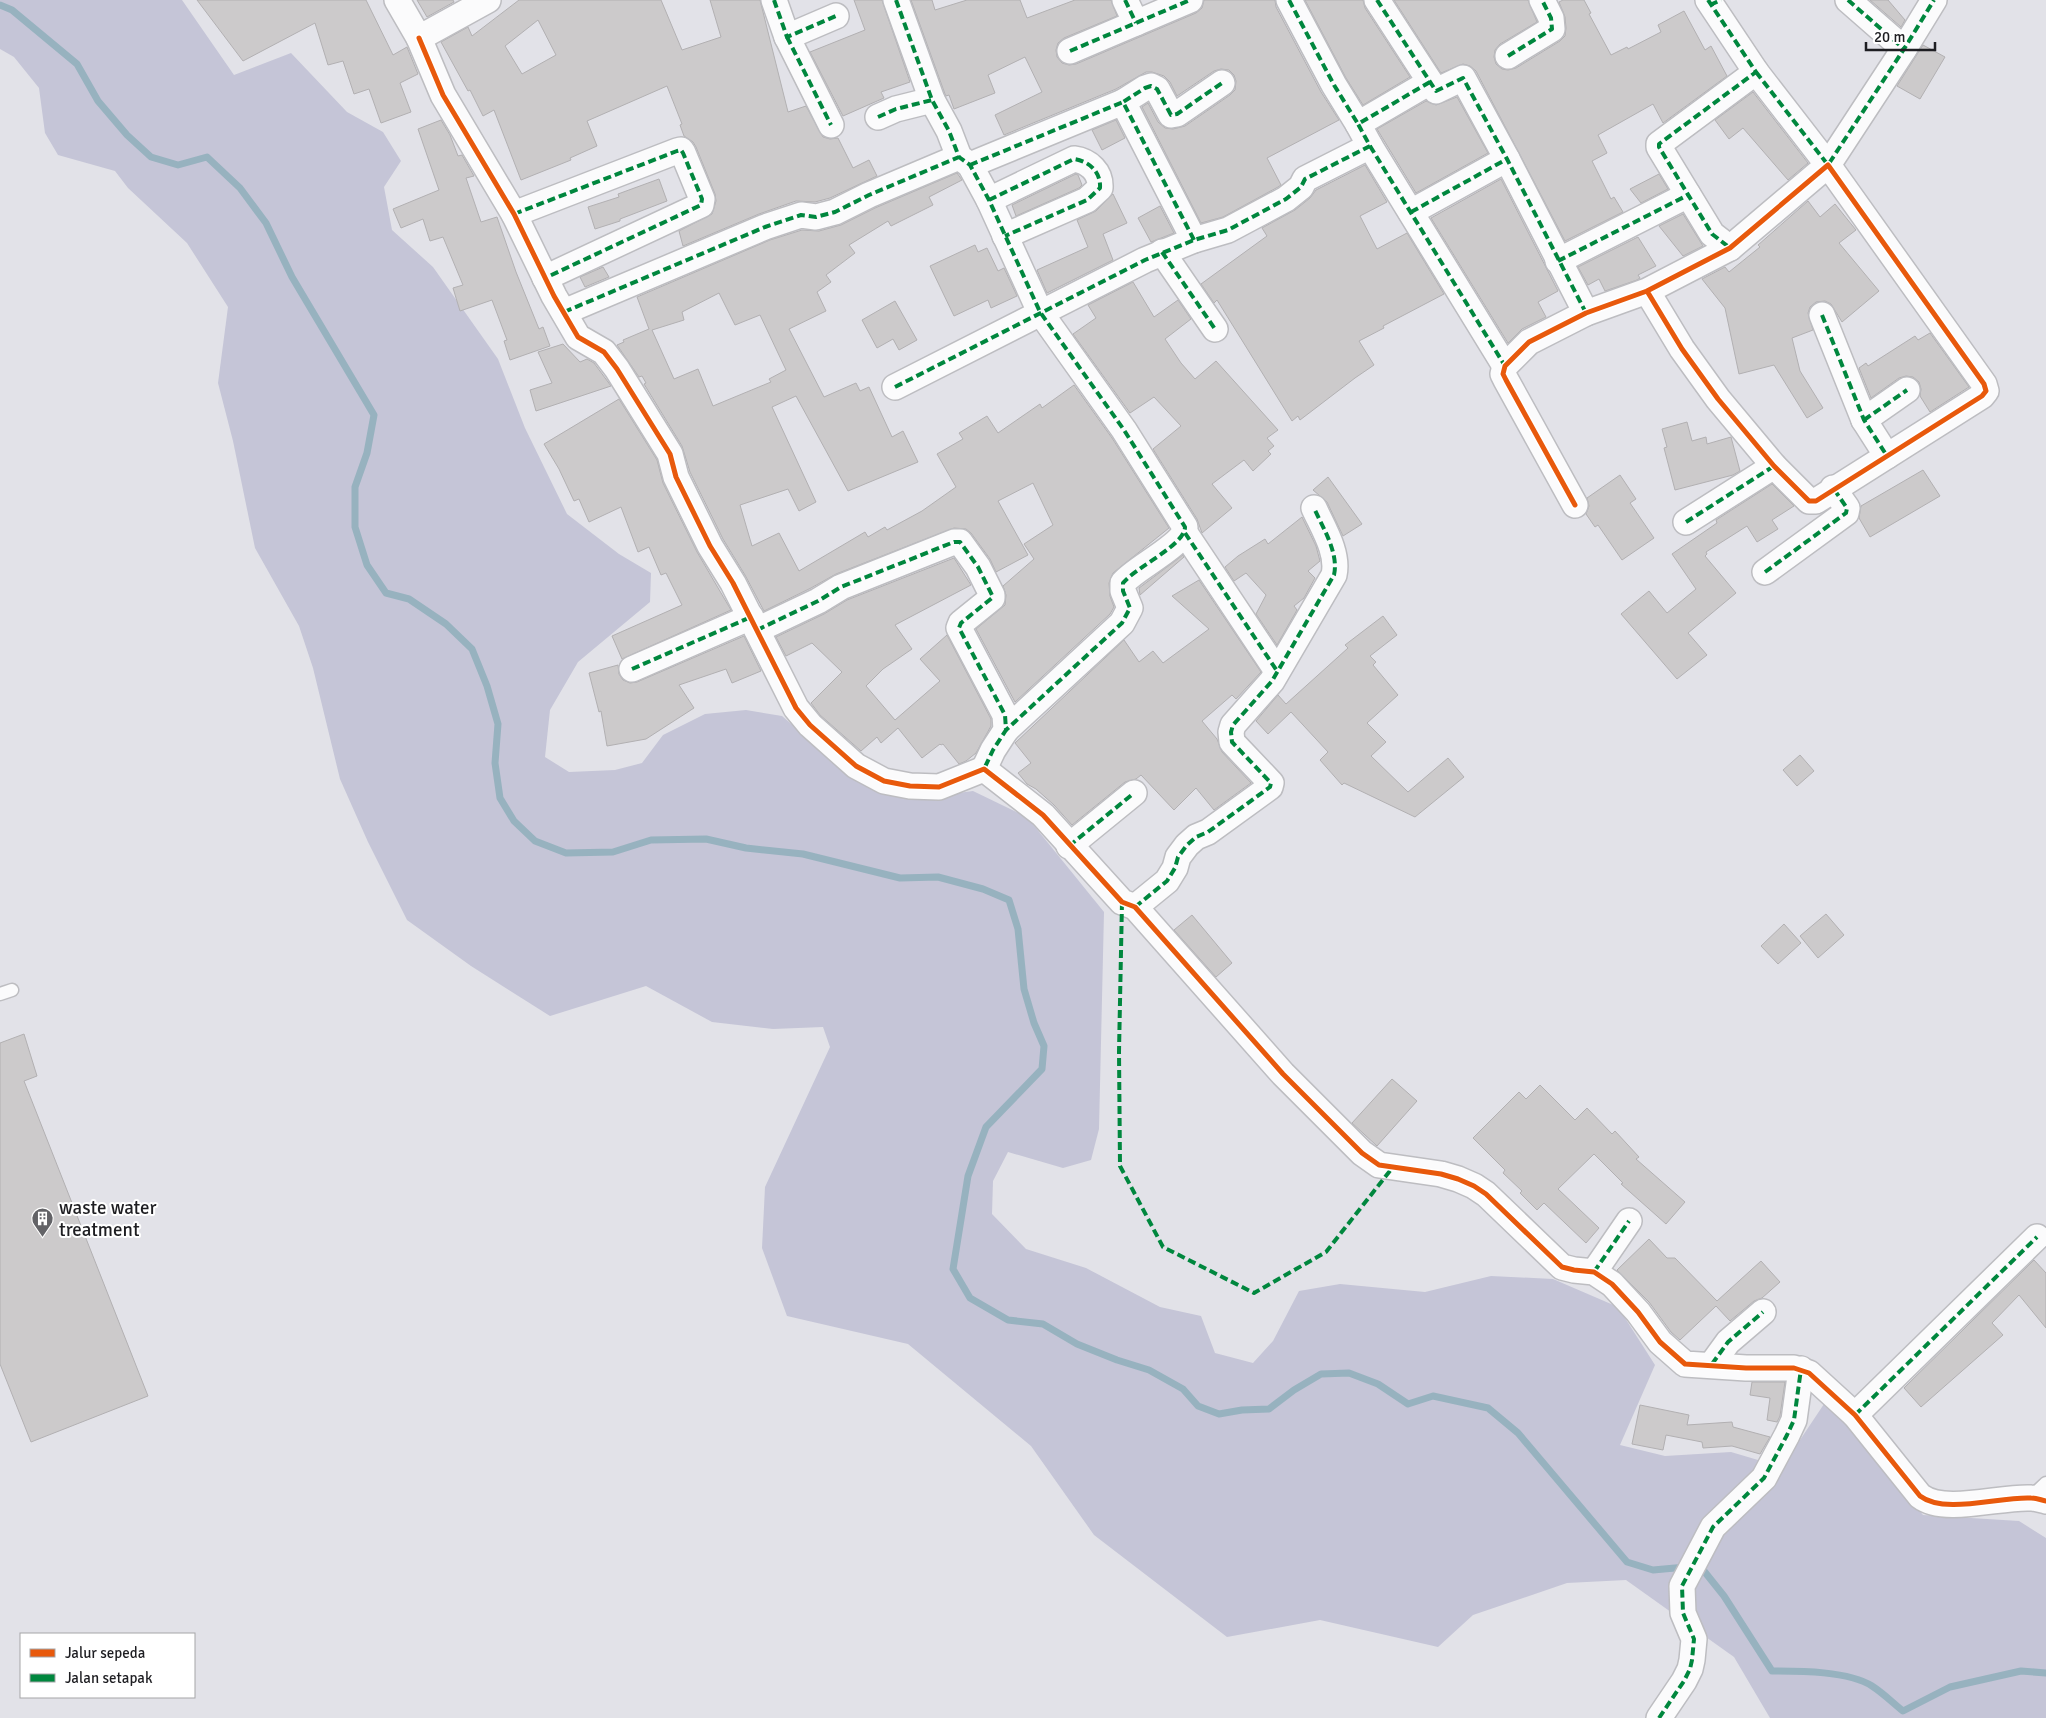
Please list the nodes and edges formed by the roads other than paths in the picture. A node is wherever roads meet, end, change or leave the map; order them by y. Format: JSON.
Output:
{"nodes":[{"id":1,"x":396,"y":0,"type":"edge"},
{"id":2,"x":488,"y":0,"type":"edge"},
{"id":3,"x":774,"y":0,"type":"edge"},
{"id":4,"x":896,"y":0,"type":"edge"},
{"id":5,"x":1124,"y":0,"type":"edge"},
{"id":6,"x":1190,"y":0,"type":"edge"},
{"id":7,"x":1289,"y":0,"type":"edge"},
{"id":8,"x":1377,"y":0,"type":"edge"},
{"id":9,"x":1542,"y":0,"type":"edge"},
{"id":10,"x":1848,"y":0,"type":"edge"},
{"id":11,"x":1934,"y":0,"type":"edge"},
{"id":12,"x":1713,"y":2,"type":"edge"},
{"id":13,"x":836,"y":16,"type":"dead end"},
{"id":14,"x":1136,"y":23,"type":"junction"},
{"id":15,"x":788,"y":37,"type":"junction"},
{"id":16,"x":419,"y":38,"type":"junction"},
{"id":17,"x":1904,"y":49,"type":"junction"},
{"id":18,"x":1070,"y":51,"type":"dead end"},
{"id":19,"x":1508,"y":56,"type":"dead end"},
{"id":20,"x":1756,"y":72,"type":"junction"},
{"id":21,"x":1430,"y":82,"type":"junction"},
{"id":22,"x":1222,"y":83,"type":"dead end"},
{"id":23,"x":932,"y":100,"type":"junction"},
{"id":24,"x":1123,"y":102,"type":"junction"},
{"id":25,"x":878,"y":117,"type":"dead end"},
{"id":26,"x":1358,"y":124,"type":"junction"},
{"id":27,"x":831,"y":125,"type":"dead end"},
{"id":28,"x":1370,"y":146,"type":"junction"},
{"id":29,"x":1507,"y":159,"type":"junction"},
{"id":30,"x":965,"y":161,"type":"junction"},
{"id":31,"x":1828,"y":165,"type":"junction"},
{"id":32,"x":1688,"y":195,"type":"junction"},
{"id":33,"x":989,"y":200,"type":"junction"},
{"id":34,"x":1411,"y":212,"type":"junction"},
{"id":35,"x":514,"y":214,"type":"junction"},
{"id":36,"x":1005,"y":236,"type":"junction"},
{"id":37,"x":1194,"y":240,"type":"junction"},
{"id":38,"x":1730,"y":248,"type":"junction"},
{"id":39,"x":1162,"y":252,"type":"junction"},
{"id":40,"x":1558,"y":261,"type":"junction"},
{"id":41,"x":545,"y":278,"type":"junction"},
{"id":42,"x":1647,"y":291,"type":"junction"},
{"id":43,"x":564,"y":312,"type":"junction"},
{"id":44,"x":1040,"y":312,"type":"junction"},
{"id":45,"x":1586,"y":313,"type":"junction"},
{"id":46,"x":1822,"y":315,"type":"dead end"},
{"id":47,"x":1216,"y":329,"type":"dead end"},
{"id":48,"x":1505,"y":366,"type":"junction"},
{"id":49,"x":895,"y":387,"type":"dead end"},
{"id":50,"x":1907,"y":390,"type":"dead end"},
{"id":51,"x":1864,"y":420,"type":"junction"},
{"id":52,"x":1887,"y":456,"type":"junction"},
{"id":53,"x":1774,"y":466,"type":"junction"},
{"id":54,"x":1834,"y":488,"type":"junction"},
{"id":55,"x":1575,"y":505,"type":"dead end"},
{"id":56,"x":1314,"y":508,"type":"dead end"},
{"id":57,"x":1686,"y":522,"type":"dead end"},
{"id":58,"x":1185,"y":533,"type":"junction"},
{"id":59,"x":1765,"y":572,"type":"dead end"},
{"id":60,"x":754,"y":624,"type":"junction"},
{"id":61,"x":632,"y":669,"type":"dead end"},
{"id":62,"x":1277,"y":671,"type":"junction"},
{"id":63,"x":1006,"y":730,"type":"junction"},
{"id":64,"x":984,"y":769,"type":"junction"},
{"id":65,"x":1134,"y":793,"type":"dead end"},
{"id":66,"x":1069,"y":846,"type":"junction"},
{"id":67,"x":1135,"y":908,"type":"junction"},
{"id":68,"x":1629,"y":1221,"type":"dead end"},
{"id":69,"x":2037,"y":1237,"type":"dead end"},
{"id":70,"x":1594,"y":1272,"type":"junction"},
{"id":71,"x":1763,"y":1312,"type":"dead end"},
{"id":72,"x":1712,"y":1364,"type":"junction"},
{"id":73,"x":1801,"y":1369,"type":"junction"},
{"id":74,"x":1855,"y":1414,"type":"junction"},
{"id":75,"x":2040,"y":1494,"type":"edge"},
{"id":76,"x":1659,"y":1718,"type":"edge"}],
"edges":[{"from":1,"to":16,"type":"street"},
{"from":2,"to":16,"type":"street"},
{"from":3,"to":15,"type":"street"},
{"from":4,"to":23,"type":"street"},
{"from":5,"to":14,"type":"street"},
{"from":6,"to":14,"type":"street"},
{"from":7,"to":26,"type":"street"},
{"from":8,"to":21,"type":"street"},
{"from":9,"to":19,"type":"street"},
{"from":10,"to":17,"type":"street"},
{"from":11,"to":17,"type":"street"},
{"from":12,"to":20,"type":"street"},
{"from":13,"to":15,"type":"street"},
{"from":14,"to":18,"type":"street"},
{"from":15,"to":27,"type":"street"},
{"from":16,"to":35,"type":"street"},
{"from":17,"to":31,"type":"street"},
{"from":20,"to":31,"type":"street"},
{"from":20,"to":32,"type":"street"},
{"from":21,"to":26,"type":"street"},
{"from":21,"to":29,"type":"street"},
{"from":22,"to":24,"type":"street"},
{"from":23,"to":25,"type":"street"},
{"from":23,"to":30,"type":"street"},
{"from":24,"to":30,"type":"street"},
{"from":24,"to":37,"type":"street"},
{"from":26,"to":28,"type":"street"},
{"from":28,"to":34,"type":"street"},
{"from":28,"to":37,"type":"street"},
{"from":29,"to":34,"type":"street"},
{"from":29,"to":40,"type":"street"},
{"from":30,"to":33,"type":"street"},
{"from":30,"to":43,"type":"street"},
{"from":31,"to":38,"type":"street"},
{"from":31,"to":52,"type":"street"},
{"from":32,"to":38,"type":"street"},
{"from":32,"to":40,"type":"street"},
{"from":33,"to":36,"type":"street"},
{"from":33,"to":36,"type":"street"},
{"from":34,"to":48,"type":"street"},
{"from":35,"to":41,"type":"street"},
{"from":35,"to":41,"type":"street"},
{"from":36,"to":44,"type":"street"},
{"from":37,"to":39,"type":"street"},
{"from":38,"to":42,"type":"street"},
{"from":39,"to":44,"type":"street"},
{"from":39,"to":47,"type":"street"},
{"from":40,"to":45,"type":"street"},
{"from":41,"to":43,"type":"street"},
{"from":42,"to":45,"type":"street"},
{"from":42,"to":53,"type":"street"},
{"from":43,"to":60,"type":"street"},
{"from":44,"to":49,"type":"street"},
{"from":44,"to":58,"type":"street"},
{"from":45,"to":48,"type":"street"},
{"from":46,"to":51,"type":"street"},
{"from":48,"to":55,"type":"street"},
{"from":50,"to":51,"type":"street"},
{"from":51,"to":52,"type":"street"},
{"from":52,"to":54,"type":"street"},
{"from":53,"to":54,"type":"street"},
{"from":53,"to":57,"type":"street"},
{"from":54,"to":59,"type":"street"},
{"from":56,"to":62,"type":"street"},
{"from":58,"to":62,"type":"street"},
{"from":58,"to":63,"type":"street"},
{"from":60,"to":61,"type":"street"},
{"from":60,"to":63,"type":"street"},
{"from":60,"to":64,"type":"street"},
{"from":62,"to":67,"type":"street"},
{"from":63,"to":64,"type":"street"},
{"from":64,"to":66,"type":"street"},
{"from":65,"to":66,"type":"street"},
{"from":66,"to":67,"type":"street"},
{"from":67,"to":70,"type":"street"},
{"from":68,"to":70,"type":"street"},
{"from":69,"to":74,"type":"street"},
{"from":70,"to":72,"type":"street"},
{"from":71,"to":72,"type":"street"},
{"from":72,"to":73,"type":"street"},
{"from":73,"to":74,"type":"street"},
{"from":73,"to":76,"type":"street"},
{"from":74,"to":75,"type":"street"}]}
